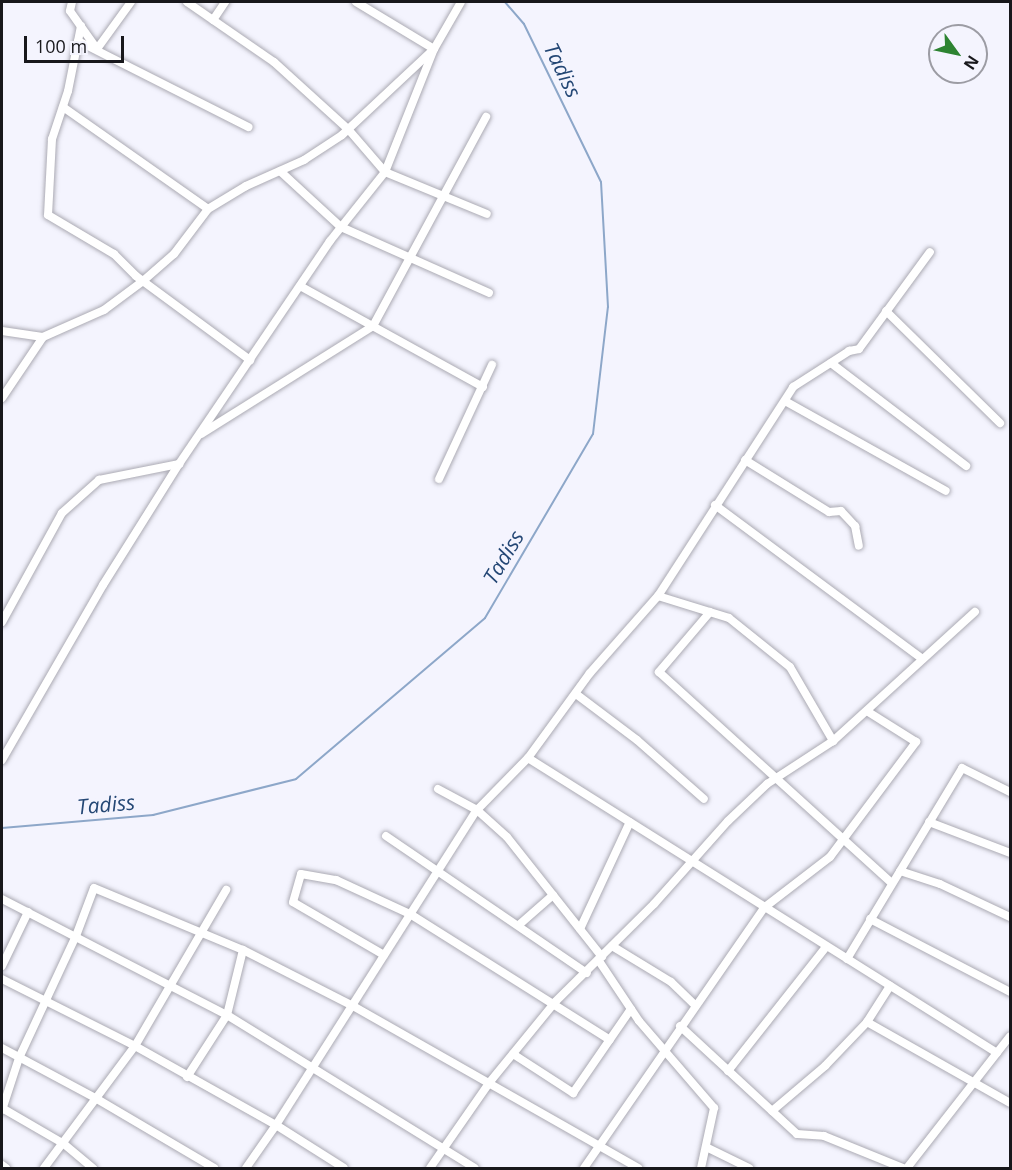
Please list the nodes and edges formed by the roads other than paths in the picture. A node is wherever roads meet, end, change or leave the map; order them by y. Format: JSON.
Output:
{"nodes":[{"id":1,"x":72,"y":2,"type":"edge"},
{"id":2,"x":131,"y":2,"type":"edge"},
{"id":3,"x":187,"y":2,"type":"edge"},
{"id":4,"x":225,"y":2,"type":"edge"},
{"id":5,"x":356,"y":2,"type":"edge"},
{"id":6,"x":461,"y":2,"type":"edge"},
{"id":7,"x":213,"y":20,"type":"junction"},
{"id":8,"x":81,"y":26,"type":"junction"},
{"id":9,"x":78,"y":41,"type":"junction"},
{"id":10,"x":97,"y":49,"type":"junction"},
{"id":11,"x":434,"y":49,"type":"junction"},
{"id":12,"x":63,"y":107,"type":"junction"},
{"id":13,"x":486,"y":117,"type":"dead end"},
{"id":14,"x":248,"y":127,"type":"dead end"},
{"id":15,"x":348,"y":129,"type":"junction"},
{"id":16,"x":280,"y":171,"type":"junction"},
{"id":17,"x":385,"y":172,"type":"junction"},
{"id":18,"x":444,"y":196,"type":"junction"},
{"id":19,"x":208,"y":209,"type":"junction"},
{"id":20,"x":487,"y":214,"type":"dead end"},
{"id":21,"x":341,"y":227,"type":"junction"},
{"id":22,"x":930,"y":252,"type":"dead end"},
{"id":23,"x":409,"y":256,"type":"junction"},
{"id":24,"x":144,"y":281,"type":"junction"},
{"id":25,"x":300,"y":286,"type":"junction"},
{"id":26,"x":489,"y":293,"type":"dead end"},
{"id":27,"x":886,"y":311,"type":"junction"},
{"id":28,"x":373,"y":326,"type":"junction"},
{"id":29,"x":2,"y":331,"type":"edge"},
{"id":30,"x":43,"y":337,"type":"junction"},
{"id":31,"x":250,"y":360,"type":"junction"},
{"id":32,"x":831,"y":363,"type":"junction"},
{"id":33,"x":492,"y":365,"type":"dead end"},
{"id":34,"x":483,"y":387,"type":"junction"},
{"id":35,"x":2,"y":398,"type":"edge"},
{"id":36,"x":784,"y":401,"type":"junction"},
{"id":37,"x":1000,"y":423,"type":"dead end"},
{"id":38,"x":198,"y":436,"type":"junction"},
{"id":39,"x":745,"y":460,"type":"junction"},
{"id":40,"x":179,"y":464,"type":"junction"},
{"id":41,"x":966,"y":466,"type":"dead end"},
{"id":42,"x":439,"y":479,"type":"dead end"},
{"id":43,"x":946,"y":491,"type":"dead end"},
{"id":44,"x":715,"y":505,"type":"junction"},
{"id":45,"x":859,"y":546,"type":"dead end"},
{"id":46,"x":658,"y":596,"type":"junction"},
{"id":47,"x":710,"y":612,"type":"junction"},
{"id":48,"x":975,"y":612,"type":"dead end"},
{"id":49,"x":2,"y":622,"type":"edge"},
{"id":50,"x":922,"y":659,"type":"junction"},
{"id":51,"x":576,"y":694,"type":"junction"},
{"id":52,"x":867,"y":711,"type":"junction"},
{"id":53,"x":833,"y":741,"type":"junction"},
{"id":54,"x":528,"y":758,"type":"junction"},
{"id":55,"x":2,"y":760,"type":"edge"},
{"id":56,"x":777,"y":778,"type":"junction"},
{"id":57,"x":438,"y":789,"type":"dead end"},
{"id":58,"x":1011,"y":792,"type":"edge"},
{"id":59,"x":704,"y":799,"type":"dead end"},
{"id":60,"x":477,"y":810,"type":"junction"},
{"id":61,"x":630,"y":822,"type":"junction"},
{"id":62,"x":929,"y":822,"type":"junction"},
{"id":63,"x":386,"y":836,"type":"dead end"},
{"id":64,"x":844,"y":839,"type":"junction"},
{"id":65,"x":1011,"y":853,"type":"edge"},
{"id":66,"x":693,"y":862,"type":"junction"},
{"id":67,"x":440,"y":870,"type":"junction"},
{"id":68,"x":900,"y":871,"type":"junction"},
{"id":69,"x":892,"y":884,"type":"junction"},
{"id":70,"x":226,"y":890,"type":"dead end"},
{"id":71,"x":553,"y":895,"type":"junction"},
{"id":72,"x":2,"y":899,"type":"edge"},
{"id":73,"x":765,"y":907,"type":"junction"},
{"id":74,"x":28,"y":912,"type":"junction"},
{"id":75,"x":410,"y":914,"type":"junction"},
{"id":76,"x":1011,"y":917,"type":"edge"},
{"id":77,"x":870,"y":920,"type":"junction"},
{"id":78,"x":520,"y":924,"type":"junction"},
{"id":79,"x":580,"y":929,"type":"junction"},
{"id":80,"x":202,"y":933,"type":"junction"},
{"id":81,"x":76,"y":936,"type":"junction"},
{"id":82,"x":612,"y":946,"type":"junction"},
{"id":83,"x":826,"y":947,"type":"junction"},
{"id":84,"x":243,"y":951,"type":"junction"},
{"id":85,"x":384,"y":955,"type":"junction"},
{"id":86,"x":601,"y":959,"type":"junction"},
{"id":87,"x":846,"y":959,"type":"junction"},
{"id":88,"x":2,"y":966,"type":"edge"},
{"id":89,"x":587,"y":973,"type":"junction"},
{"id":90,"x":2,"y":979,"type":"edge"},
{"id":91,"x":172,"y":986,"type":"junction"},
{"id":92,"x":890,"y":986,"type":"junction"},
{"id":93,"x":1011,"y":992,"type":"edge"},
{"id":94,"x":555,"y":1002,"type":"junction"},
{"id":95,"x":45,"y":1003,"type":"junction"},
{"id":96,"x":353,"y":1005,"type":"junction"},
{"id":97,"x":695,"y":1005,"type":"junction"},
{"id":98,"x":631,"y":1009,"type":"junction"},
{"id":99,"x":227,"y":1016,"type":"junction"},
{"id":100,"x":867,"y":1022,"type":"junction"},
{"id":101,"x":680,"y":1026,"type":"junction"},
{"id":102,"x":1011,"y":1036,"type":"edge"},
{"id":103,"x":610,"y":1040,"type":"junction"},
{"id":104,"x":135,"y":1047,"type":"junction"},
{"id":105,"x":2,"y":1048,"type":"edge"},
{"id":106,"x":666,"y":1052,"type":"junction"},
{"id":107,"x":997,"y":1053,"type":"junction"},
{"id":108,"x":513,"y":1054,"type":"junction"},
{"id":109,"x":18,"y":1058,"type":"junction"},
{"id":110,"x":313,"y":1067,"type":"junction"},
{"id":111,"x":729,"y":1071,"type":"junction"},
{"id":112,"x":187,"y":1077,"type":"junction"},
{"id":113,"x":975,"y":1081,"type":"junction"},
{"id":114,"x":489,"y":1083,"type":"junction"},
{"id":115,"x":97,"y":1098,"type":"junction"},
{"id":116,"x":1011,"y":1103,"type":"edge"},
{"id":117,"x":2,"y":1109,"type":"edge"},
{"id":118,"x":772,"y":1111,"type":"junction"},
{"id":119,"x":276,"y":1125,"type":"junction"},
{"id":120,"x":64,"y":1144,"type":"junction"},
{"id":121,"x":597,"y":1146,"type":"junction"},
{"id":122,"x":706,"y":1147,"type":"junction"},
{"id":123,"x":443,"y":1149,"type":"junction"},
{"id":124,"x":2,"y":1165,"type":"edge"},
{"id":125,"x":6,"y":1168,"type":"edge"},
{"id":126,"x":44,"y":1168,"type":"edge"},
{"id":127,"x":93,"y":1168,"type":"edge"},
{"id":128,"x":214,"y":1168,"type":"edge"},
{"id":129,"x":246,"y":1168,"type":"edge"},
{"id":130,"x":344,"y":1168,"type":"edge"},
{"id":131,"x":430,"y":1168,"type":"edge"},
{"id":132,"x":475,"y":1168,"type":"edge"},
{"id":133,"x":584,"y":1168,"type":"edge"},
{"id":134,"x":638,"y":1168,"type":"edge"},
{"id":135,"x":701,"y":1168,"type":"edge"},
{"id":136,"x":749,"y":1168,"type":"edge"},
{"id":137,"x":905,"y":1168,"type":"edge"}],
"edges":[{"from":1,"to":8,"type":"street"},
{"from":2,"to":10,"type":"street"},
{"from":3,"to":7,"type":"street"},
{"from":4,"to":7,"type":"street"},
{"from":5,"to":11,"type":"street"},
{"from":6,"to":11,"type":"street"},
{"from":7,"to":15,"type":"street"},
{"from":8,"to":9,"type":"street"},
{"from":8,"to":10,"type":"street"},
{"from":9,"to":10,"type":"street"},
{"from":9,"to":12,"type":"street"},
{"from":10,"to":14,"type":"street"},
{"from":11,"to":15,"type":"street"},
{"from":11,"to":17,"type":"street"},
{"from":12,"to":19,"type":"street"},
{"from":12,"to":24,"type":"street"},
{"from":13,"to":18,"type":"street"},
{"from":15,"to":16,"type":"street"},
{"from":15,"to":17,"type":"street"},
{"from":16,"to":19,"type":"street"},
{"from":16,"to":21,"type":"street"},
{"from":17,"to":18,"type":"street"},
{"from":17,"to":21,"type":"street"},
{"from":18,"to":20,"type":"street"},
{"from":18,"to":23,"type":"street"},
{"from":19,"to":24,"type":"street"},
{"from":21,"to":23,"type":"street"},
{"from":21,"to":25,"type":"street"},
{"from":22,"to":27,"type":"street"},
{"from":23,"to":26,"type":"street"},
{"from":23,"to":28,"type":"street"},
{"from":24,"to":30,"type":"street"},
{"from":24,"to":31,"type":"street"},
{"from":25,"to":28,"type":"street"},
{"from":25,"to":31,"type":"street"},
{"from":27,"to":32,"type":"street"},
{"from":27,"to":37,"type":"street"},
{"from":28,"to":34,"type":"street"},
{"from":28,"to":38,"type":"street"},
{"from":29,"to":30,"type":"street"},
{"from":30,"to":35,"type":"street"},
{"from":31,"to":38,"type":"street"},
{"from":32,"to":36,"type":"street"},
{"from":32,"to":41,"type":"street"},
{"from":33,"to":34,"type":"street"},
{"from":34,"to":42,"type":"street"},
{"from":36,"to":39,"type":"street"},
{"from":36,"to":43,"type":"street"},
{"from":38,"to":40,"type":"street"},
{"from":39,"to":44,"type":"street"},
{"from":39,"to":45,"type":"street"},
{"from":40,"to":49,"type":"street"},
{"from":40,"to":55,"type":"street"},
{"from":44,"to":46,"type":"street"},
{"from":44,"to":50,"type":"street"},
{"from":46,"to":47,"type":"street"},
{"from":46,"to":51,"type":"street"},
{"from":47,"to":53,"type":"street"},
{"from":47,"to":56,"type":"street"},
{"from":48,"to":50,"type":"street"},
{"from":50,"to":52,"type":"street"},
{"from":51,"to":54,"type":"street"},
{"from":51,"to":59,"type":"street"},
{"from":52,"to":53,"type":"street"},
{"from":52,"to":64,"type":"street"},
{"from":53,"to":56,"type":"street"},
{"from":54,"to":60,"type":"street"},
{"from":54,"to":61,"type":"street"},
{"from":56,"to":64,"type":"street"},
{"from":56,"to":66,"type":"street"},
{"from":57,"to":60,"type":"street"},
{"from":58,"to":62,"type":"street"},
{"from":60,"to":67,"type":"street"},
{"from":60,"to":71,"type":"street"},
{"from":61,"to":66,"type":"street"},
{"from":61,"to":79,"type":"street"},
{"from":62,"to":65,"type":"street"},
{"from":62,"to":68,"type":"street"},
{"from":63,"to":67,"type":"street"},
{"from":64,"to":69,"type":"street"},
{"from":64,"to":73,"type":"street"},
{"from":66,"to":73,"type":"street"},
{"from":66,"to":82,"type":"street"},
{"from":67,"to":75,"type":"street"},
{"from":67,"to":78,"type":"street"},
{"from":68,"to":69,"type":"street"},
{"from":68,"to":76,"type":"street"},
{"from":69,"to":77,"type":"street"},
{"from":70,"to":80,"type":"street"},
{"from":71,"to":78,"type":"street"},
{"from":71,"to":79,"type":"street"},
{"from":72,"to":74,"type":"street"},
{"from":73,"to":83,"type":"street"},
{"from":73,"to":97,"type":"street"},
{"from":74,"to":81,"type":"street"},
{"from":74,"to":88,"type":"street"},
{"from":75,"to":85,"type":"street"},
{"from":75,"to":85,"type":"street"},
{"from":75,"to":94,"type":"street"},
{"from":77,"to":87,"type":"street"},
{"from":77,"to":93,"type":"street"},
{"from":78,"to":89,"type":"street"},
{"from":79,"to":86,"type":"street"},
{"from":80,"to":81,"type":"street"},
{"from":80,"to":84,"type":"street"},
{"from":80,"to":91,"type":"street"},
{"from":81,"to":91,"type":"street"},
{"from":81,"to":95,"type":"street"},
{"from":82,"to":86,"type":"street"},
{"from":82,"to":97,"type":"street"},
{"from":83,"to":87,"type":"street"},
{"from":83,"to":111,"type":"street"},
{"from":84,"to":96,"type":"street"},
{"from":84,"to":99,"type":"street"},
{"from":85,"to":96,"type":"street"},
{"from":86,"to":89,"type":"street"},
{"from":86,"to":98,"type":"street"},
{"from":87,"to":92,"type":"street"},
{"from":89,"to":94,"type":"street"},
{"from":90,"to":95,"type":"street"},
{"from":91,"to":99,"type":"street"},
{"from":91,"to":104,"type":"street"},
{"from":92,"to":100,"type":"street"},
{"from":92,"to":107,"type":"street"},
{"from":94,"to":103,"type":"street"},
{"from":94,"to":108,"type":"street"},
{"from":95,"to":104,"type":"street"},
{"from":95,"to":109,"type":"street"},
{"from":96,"to":110,"type":"street"},
{"from":96,"to":114,"type":"street"},
{"from":97,"to":101,"type":"street"},
{"from":98,"to":103,"type":"street"},
{"from":98,"to":106,"type":"street"},
{"from":99,"to":110,"type":"street"},
{"from":99,"to":112,"type":"street"},
{"from":100,"to":113,"type":"street"},
{"from":100,"to":118,"type":"street"},
{"from":101,"to":106,"type":"street"},
{"from":101,"to":111,"type":"street"},
{"from":102,"to":107,"type":"street"},
{"from":103,"to":108,"type":"street"},
{"from":104,"to":112,"type":"street"},
{"from":104,"to":115,"type":"street"},
{"from":105,"to":109,"type":"street"},
{"from":106,"to":121,"type":"street"},
{"from":106,"to":122,"type":"street"},
{"from":107,"to":113,"type":"street"},
{"from":108,"to":114,"type":"street"},
{"from":109,"to":115,"type":"street"},
{"from":109,"to":117,"type":"street"},
{"from":110,"to":119,"type":"street"},
{"from":110,"to":123,"type":"street"},
{"from":111,"to":118,"type":"street"},
{"from":112,"to":119,"type":"street"},
{"from":113,"to":116,"type":"street"},
{"from":113,"to":137,"type":"street"},
{"from":114,"to":121,"type":"street"},
{"from":114,"to":123,"type":"street"},
{"from":115,"to":120,"type":"street"},
{"from":115,"to":128,"type":"street"},
{"from":117,"to":120,"type":"street"},
{"from":118,"to":137,"type":"street"},
{"from":119,"to":129,"type":"street"},
{"from":119,"to":130,"type":"street"},
{"from":120,"to":126,"type":"street"},
{"from":120,"to":127,"type":"street"},
{"from":121,"to":133,"type":"street"},
{"from":121,"to":134,"type":"street"},
{"from":122,"to":135,"type":"street"},
{"from":122,"to":136,"type":"street"},
{"from":123,"to":131,"type":"street"},
{"from":123,"to":132,"type":"street"},
{"from":124,"to":125,"type":"street"}]}
